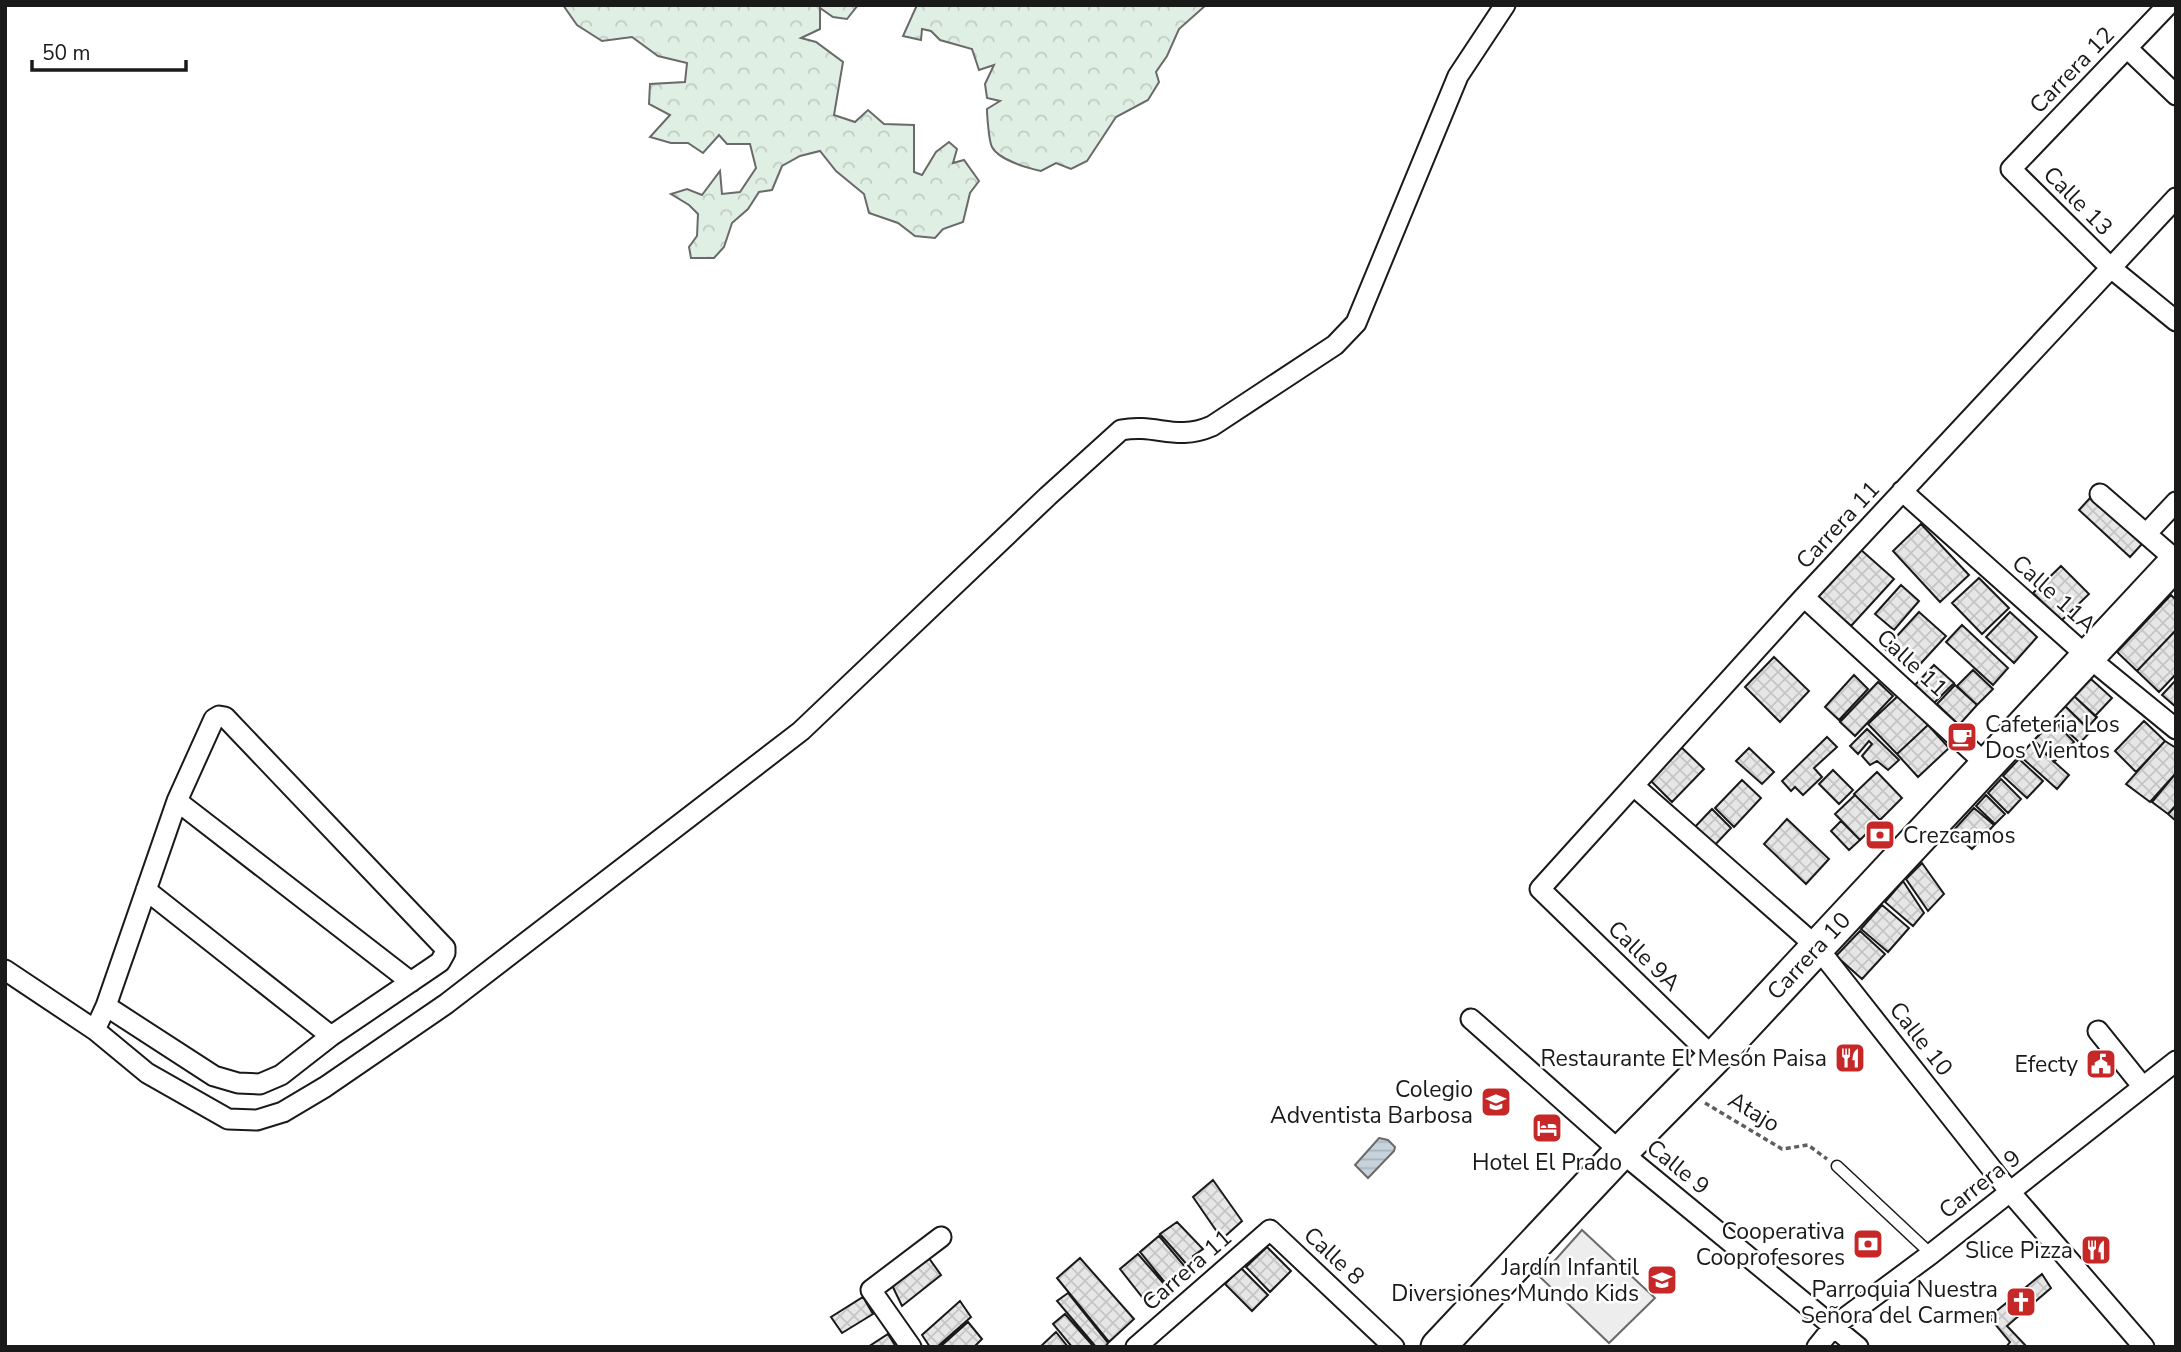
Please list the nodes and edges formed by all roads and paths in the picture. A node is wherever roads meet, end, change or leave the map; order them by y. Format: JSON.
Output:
{"nodes":[{"id":1,"x":1505,"y":5,"type":"edge"},
{"id":2,"x":2168,"y":5,"type":"edge"},
{"id":3,"x":2127,"y":48,"type":"junction"},
{"id":4,"x":2176,"y":95,"type":"edge"},
{"id":5,"x":2011,"y":169,"type":"joint"},
{"id":6,"x":2176,"y":198,"type":"edge"},
{"id":7,"x":2111,"y":268,"type":"junction"},
{"id":8,"x":2176,"y":321,"type":"edge"},
{"id":9,"x":1902,"y":491,"type":"junction"},
{"id":10,"x":2100,"y":494,"type":"dead end"},
{"id":11,"x":2176,"y":502,"type":"edge"},
{"id":12,"x":2146,"y":534,"type":"junction"},
{"id":13,"x":2176,"y":561,"type":"edge"},
{"id":14,"x":1804,"y":597,"type":"junction"},
{"id":15,"x":2088,"y":657,"type":"junction"},
{"id":16,"x":2176,"y":729,"type":"edge"},
{"id":17,"x":1987,"y":765,"type":"junction"},
{"id":18,"x":1634,"y":786,"type":"junction"},
{"id":19,"x":177,"y":801,"type":"junction"},
{"id":20,"x":1540,"y":889,"type":"joint"},
{"id":21,"x":146,"y":890,"type":"junction"},
{"id":22,"x":1817,"y":947,"type":"junction"},
{"id":23,"x":5,"y":970,"type":"edge"},
{"id":24,"x":411,"y":982,"type":"junction"},
{"id":25,"x":106,"y":1006,"type":"junction"},
{"id":26,"x":1471,"y":1019,"type":"dead end"},
{"id":27,"x":95,"y":1030,"type":"junction"},
{"id":28,"x":2098,"y":1031,"type":"dead end"},
{"id":29,"x":331,"y":1036,"type":"junction"},
{"id":30,"x":1714,"y":1058,"type":"junction"},
{"id":31,"x":2176,"y":1061,"type":"edge"},
{"id":32,"x":2143,"y":1087,"type":"junction"},
{"id":33,"x":1701,"y":1100,"type":"dead end"},
{"id":34,"x":1621,"y":1152,"type":"junction"},
{"id":35,"x":1837,"y":1166,"type":"joint"},
{"id":36,"x":2010,"y":1192,"type":"junction"},
{"id":37,"x":1270,"y":1230,"type":"joint"},
{"id":38,"x":941,"y":1237,"type":"dead end"},
{"id":39,"x":1931,"y":1254,"type":"junction"},
{"id":40,"x":1834,"y":1326,"type":"junction"},
{"id":41,"x":911,"y":1347,"type":"edge"},
{"id":42,"x":1136,"y":1347,"type":"edge"},
{"id":43,"x":1394,"y":1347,"type":"edge"},
{"id":44,"x":1438,"y":1347,"type":"edge"},
{"id":45,"x":1817,"y":1347,"type":"edge"},
{"id":46,"x":1858,"y":1347,"type":"edge"},
{"id":47,"x":2144,"y":1347,"type":"edge"}],
"edges":[{"from":1,"to":27,"type":"street"},
{"from":2,"to":3,"type":"street","name":"Carrera 12"},
{"from":3,"to":4,"type":"street"},
{"from":3,"to":5,"type":"street","name":"Carrera 12"},
{"from":5,"to":7,"type":"street","name":"Calle 13"},
{"from":6,"to":7,"type":"street","name":"Carrera 11"},
{"from":7,"to":8,"type":"street","name":"Calle 13"},
{"from":7,"to":9,"type":"street","name":"Carrera 11"},
{"from":9,"to":14,"type":"street","name":"Carrera 11"},
{"from":9,"to":15,"type":"street","name":"Calle 11A"},
{"from":10,"to":12,"type":"street"},
{"from":11,"to":12,"type":"street"},
{"from":12,"to":13,"type":"street"},
{"from":13,"to":15,"type":"highway","name":"Carrera 10"},
{"from":14,"to":17,"type":"street","name":"Calle 11"},
{"from":14,"to":18,"type":"street","name":"Carrera 11"},
{"from":15,"to":16,"type":"street","name":"Calle 11A"},
{"from":15,"to":17,"type":"highway","name":"Carrera 10"},
{"from":17,"to":22,"type":"highway","name":"Carrera 10"},
{"from":18,"to":20,"type":"street","name":"Carrera 11"},
{"from":18,"to":22,"type":"street","name":"Calle 10"},
{"from":19,"to":21,"type":"street"},
{"from":19,"to":24,"type":"street"},
{"from":19,"to":24,"type":"street"},
{"from":20,"to":30,"type":"street","name":"Calle 9A"},
{"from":21,"to":25,"type":"street"},
{"from":21,"to":29,"type":"street"},
{"from":22,"to":30,"type":"highway","name":"Carrera 10"},
{"from":22,"to":36,"type":"street","name":"Calle 10"},
{"from":23,"to":27,"type":"street"},
{"from":24,"to":29,"type":"street"},
{"from":25,"to":27,"type":"street"},
{"from":25,"to":29,"type":"street"},
{"from":26,"to":34,"type":"street","name":"Calle 9"},
{"from":28,"to":32,"type":"street"},
{"from":30,"to":34,"type":"highway","name":"Carrera 10"},
{"from":31,"to":32,"type":"street","name":"Carrera 9"},
{"from":32,"to":36,"type":"street","name":"Carrera 9"},
{"from":33,"to":35,"type":"path","name":"Atajo"},
{"from":34,"to":40,"type":"street","name":"Calle 9"},
{"from":34,"to":44,"type":"highway","name":"Carrera 10"},
{"from":35,"to":39,"type":"lane"},
{"from":36,"to":39,"type":"street","name":"Carrera 9"},
{"from":36,"to":47,"type":"street","name":"Calle 10"},
{"from":37,"to":42,"type":"street","name":"Carrera 11"},
{"from":37,"to":43,"type":"street","name":"Calle 8"},
{"from":38,"to":41,"type":"street"},
{"from":39,"to":40,"type":"street","name":"Carrera 9"},
{"from":40,"to":45,"type":"street","name":"Carrera 9"},
{"from":40,"to":46,"type":"street","name":"Calle 9"}]}
